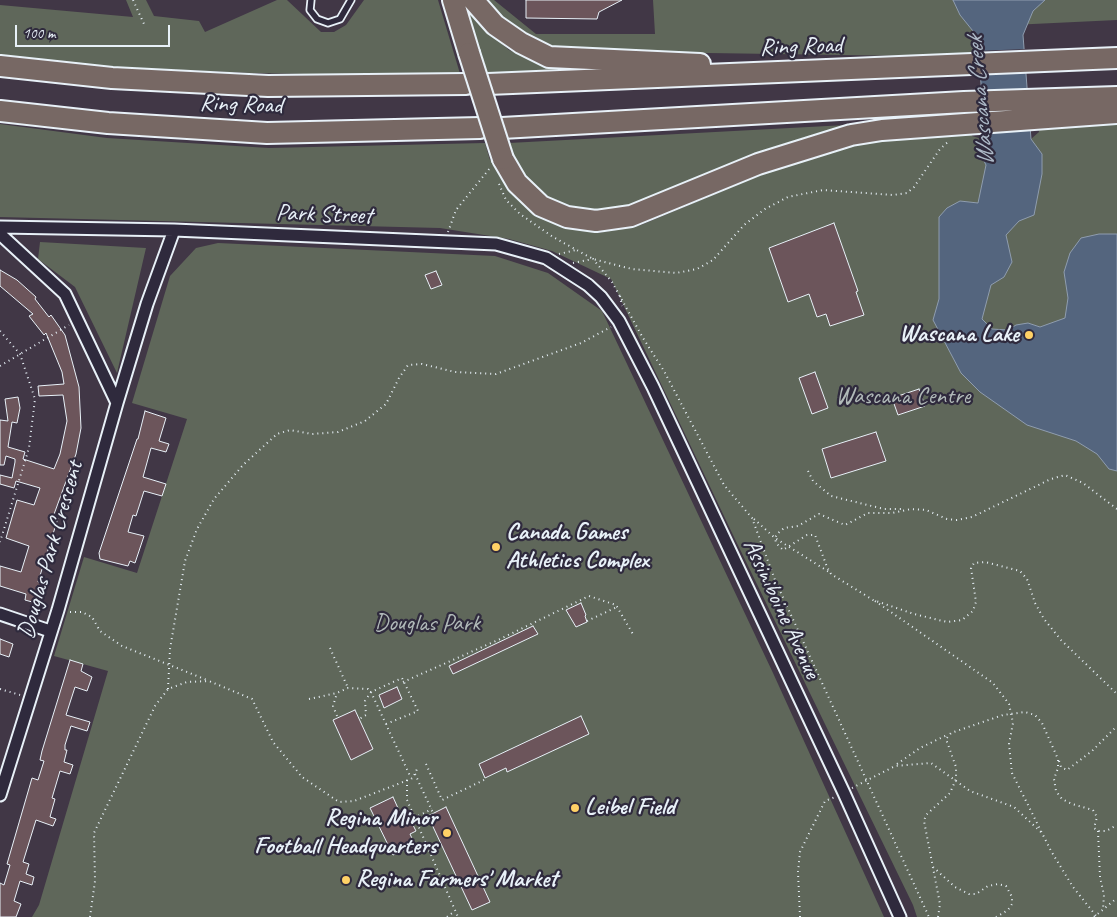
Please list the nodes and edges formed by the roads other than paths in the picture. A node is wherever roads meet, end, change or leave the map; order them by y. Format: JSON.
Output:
{"nodes":[{"id":1,"x":311,"y":0,"type":"edge"},
{"id":2,"x":351,"y":0,"type":"edge"},
{"id":3,"x":453,"y":0,"type":"edge"},
{"id":4,"x":473,"y":0,"type":"edge"},
{"id":5,"x":1117,"y":58,"type":"edge"},
{"id":6,"x":0,"y":66,"type":"edge"},
{"id":7,"x":862,"y":69,"type":"junction"},
{"id":8,"x":466,"y":84,"type":"dead end"},
{"id":9,"x":488,"y":84,"type":"dead end"},
{"id":10,"x":1117,"y":97,"type":"edge"},
{"id":11,"x":0,"y":111,"type":"edge"},
{"id":12,"x":1117,"y":113,"type":"edge"},
{"id":13,"x":480,"y":128,"type":"dead end"},
{"id":14,"x":502,"y":128,"type":"dead end"},
{"id":15,"x":0,"y":227,"type":"edge"},
{"id":16,"x":174,"y":230,"type":"junction"},
{"id":17,"x":0,"y":234,"type":"edge"},
{"id":18,"x":619,"y":322,"type":"joint"},
{"id":19,"x":116,"y":403,"type":"junction"},
{"id":20,"x":0,"y":614,"type":"edge"},
{"id":21,"x":50,"y":631,"type":"junction"},
{"id":22,"x":4,"y":764,"type":"edge"},
{"id":23,"x":0,"y":796,"type":"edge"},
{"id":24,"x":900,"y":917,"type":"edge"}],
"edges":[{"from":1,"to":2,"type":"lane"},
{"from":3,"to":12,"type":"highway","bridge":true},
{"from":4,"to":7,"type":"highway"},
{"from":5,"to":7,"type":"highway","name":"Ring Road"},
{"from":6,"to":8,"type":"highway","name":"Ring Road"},
{"from":7,"to":9,"type":"highway","name":"Ring Road"},
{"from":10,"to":14,"type":"highway"},
{"from":11,"to":13,"type":"highway","name":"Ring Road"},
{"from":15,"to":16,"type":"street","name":"Park Street"},
{"from":16,"to":18,"type":"street","name":"Park Street"},
{"from":16,"to":19,"type":"street","name":"Douglas Park Crescent"},
{"from":17,"to":19,"type":"street"},
{"from":18,"to":24,"type":"street","name":"Assiniboine Avenue"},
{"from":19,"to":21,"type":"street","name":"Douglas Park Crescent"},
{"from":20,"to":21,"type":"street"},
{"from":21,"to":22,"type":"street","name":"Douglas Park Crescent"},
{"from":22,"to":23,"type":"street","name":"Douglas Park Crescent"}]}
